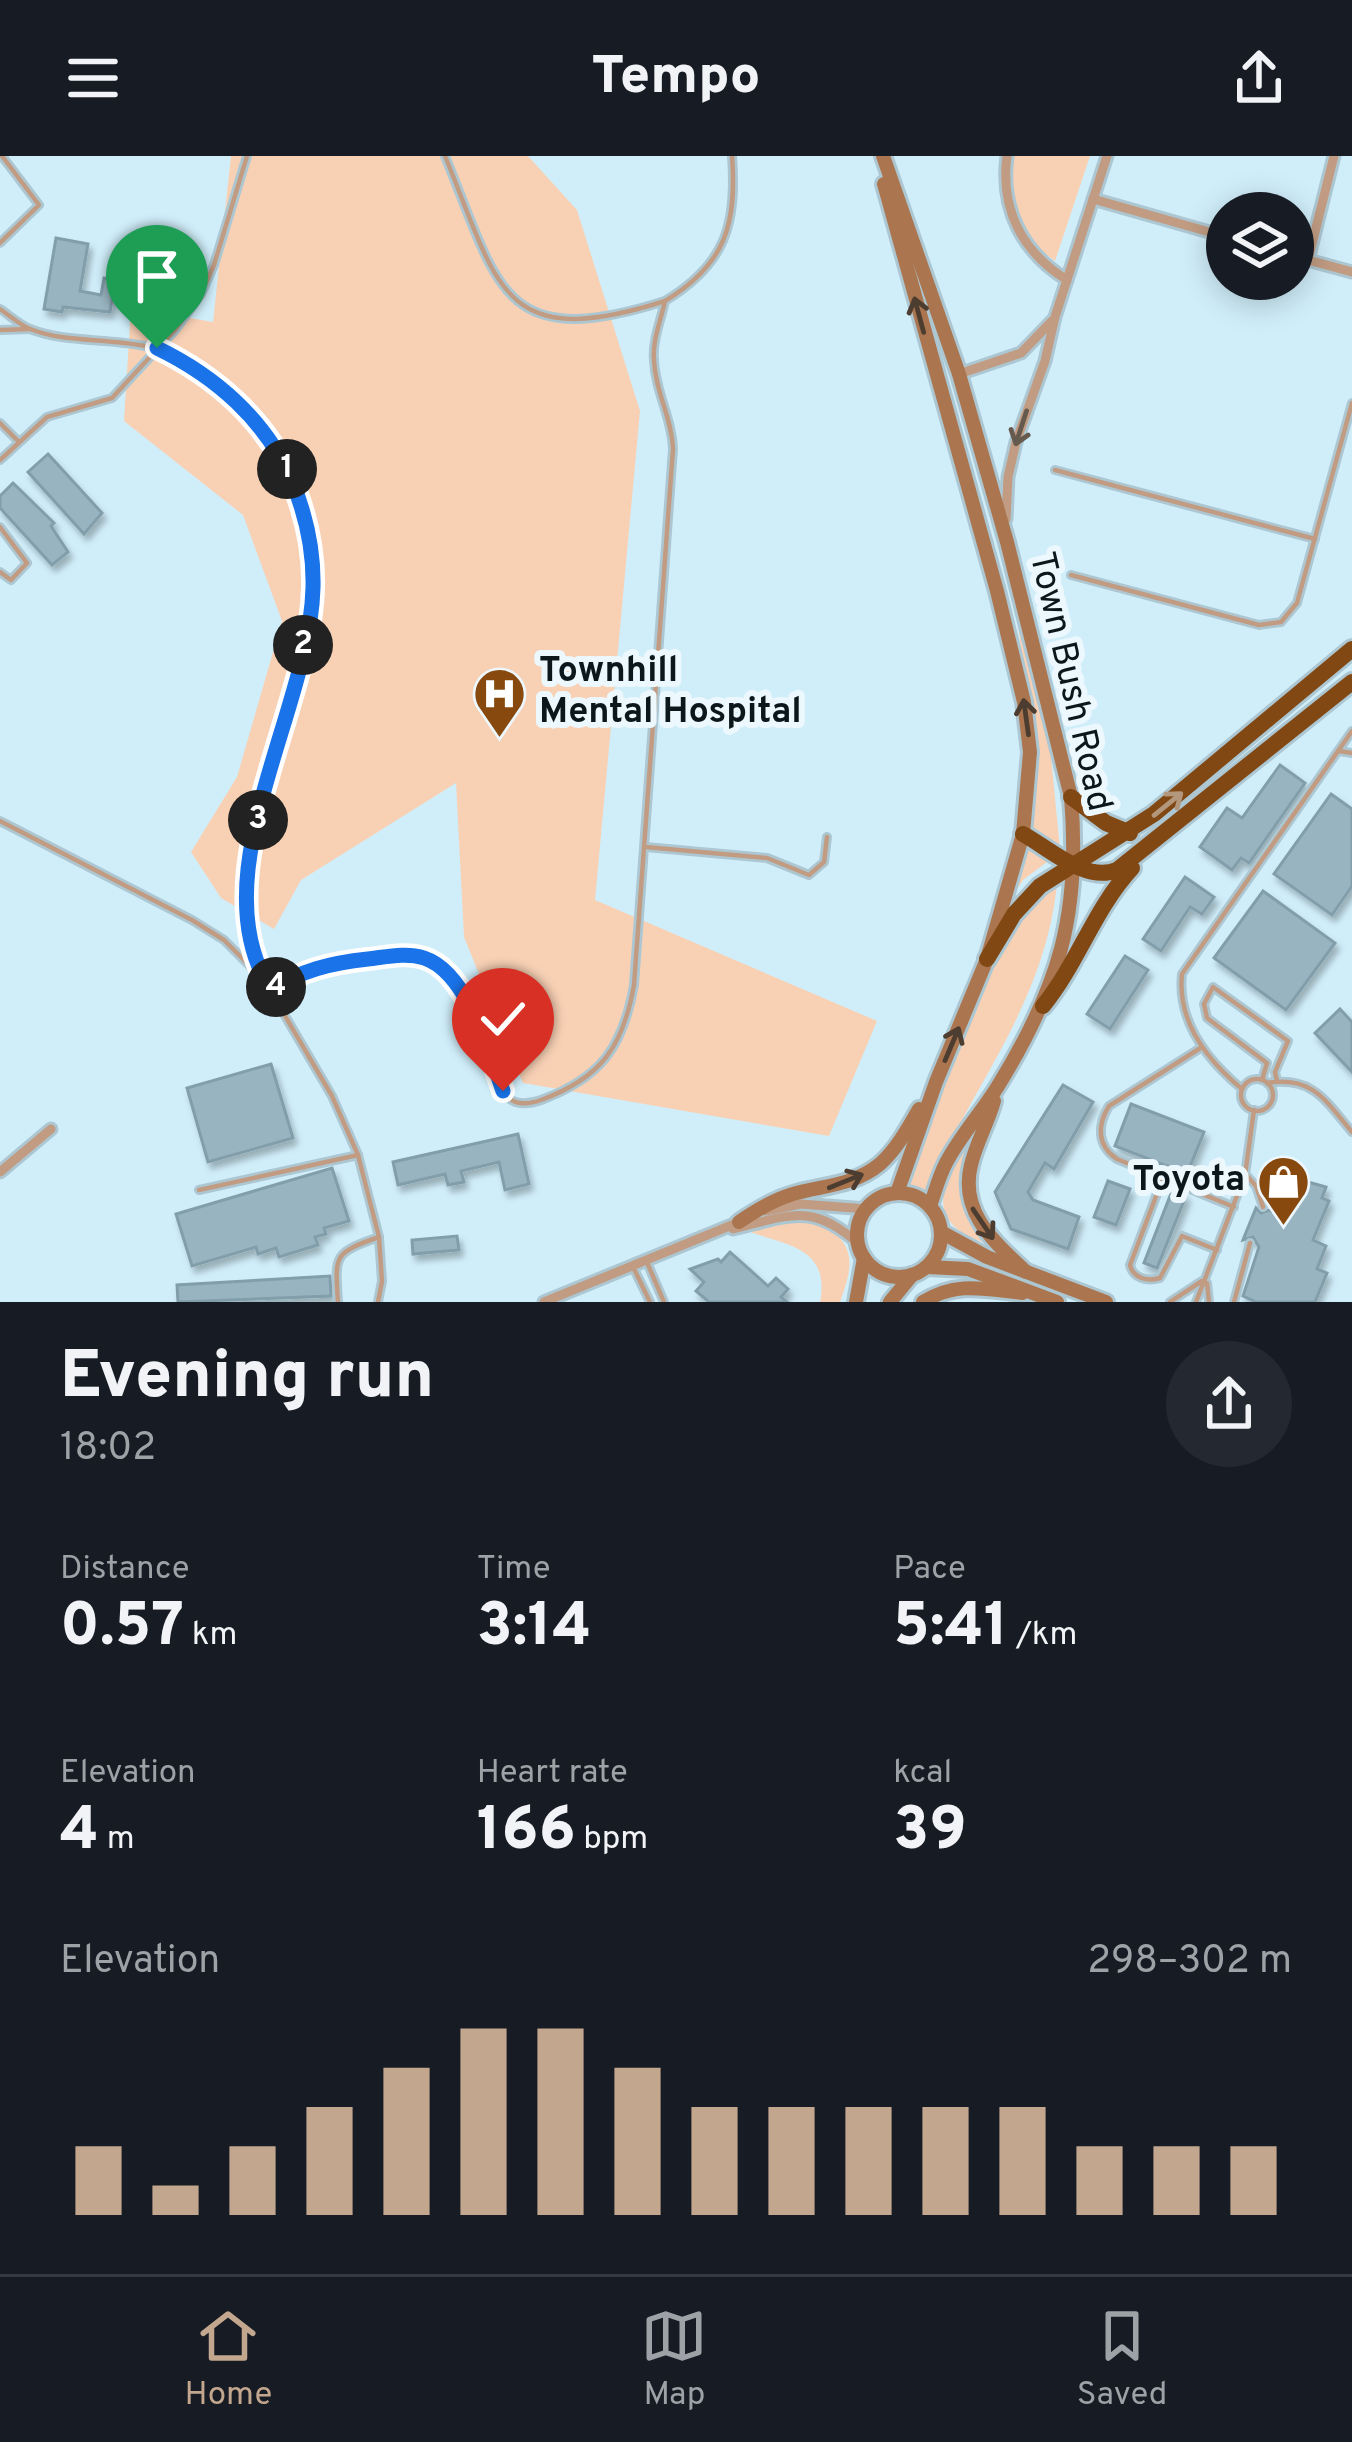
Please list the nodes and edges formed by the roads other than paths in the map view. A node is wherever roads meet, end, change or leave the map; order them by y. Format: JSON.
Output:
{"nodes":[{"id":1,"x":2,"y":156,"type":"edge"},
{"id":2,"x":247,"y":156,"type":"edge"},
{"id":3,"x":445,"y":156,"type":"edge"},
{"id":4,"x":733,"y":156,"type":"edge"},
{"id":5,"x":880,"y":156,"type":"edge"},
{"id":6,"x":1007,"y":156,"type":"edge"},
{"id":7,"x":1107,"y":156,"type":"edge"},
{"id":8,"x":1334,"y":156,"type":"edge"},
{"id":9,"x":1093,"y":199,"type":"junction"},
{"id":10,"x":1206,"y":231,"type":"edge"},
{"id":11,"x":1314,"y":236,"type":"edge"},
{"id":12,"x":0,"y":243,"type":"edge"},
{"id":13,"x":1314,"y":262,"type":"edge"},
{"id":14,"x":1352,"y":272,"type":"edge"},
{"id":15,"x":1067,"y":280,"type":"junction"},
{"id":16,"x":665,"y":301,"type":"junction"},
{"id":17,"x":0,"y":309,"type":"edge"},
{"id":18,"x":1055,"y":317,"type":"junction"},
{"id":19,"x":30,"y":329,"type":"junction"},
{"id":20,"x":0,"y":330,"type":"edge"},
{"id":21,"x":157,"y":348,"type":"junction"},
{"id":22,"x":931,"y":360,"type":"junction"},
{"id":23,"x":958,"y":374,"type":"junction"},
{"id":24,"x":1352,"y":403,"type":"edge"},
{"id":25,"x":0,"y":423,"type":"edge"},
{"id":26,"x":953,"y":427,"type":"junction"},
{"id":27,"x":19,"y":442,"type":"junction"},
{"id":28,"x":0,"y":460,"type":"edge"},
{"id":29,"x":1055,"y":470,"type":"dead end"},
{"id":30,"x":0,"y":527,"type":"edge"},
{"id":31,"x":1315,"y":539,"type":"junction"},
{"id":32,"x":1006,"y":542,"type":"junction"},
{"id":33,"x":0,"y":572,"type":"edge"},
{"id":34,"x":1071,"y":575,"type":"dead end"},
{"id":35,"x":1352,"y":649,"type":"edge"},
{"id":36,"x":1352,"y":682,"type":"edge"},
{"id":37,"x":1352,"y":731,"type":"edge"},
{"id":38,"x":1339,"y":751,"type":"junction"},
{"id":39,"x":1352,"y":753,"type":"edge"},
{"id":40,"x":1071,"y":797,"type":"junction"},
{"id":41,"x":0,"y":821,"type":"edge"},
{"id":42,"x":1130,"y":833,"type":"junction"},
{"id":43,"x":1023,"y":834,"type":"junction"},
{"id":44,"x":827,"y":837,"type":"dead end"},
{"id":45,"x":1161,"y":837,"type":"junction"},
{"id":46,"x":646,"y":847,"type":"junction"},
{"id":47,"x":1074,"y":862,"type":"junction"},
{"id":48,"x":987,"y":958,"type":"junction"},
{"id":49,"x":264,"y":980,"type":"junction"},
{"id":50,"x":271,"y":990,"type":"junction"},
{"id":51,"x":1043,"y":1006,"type":"junction"},
{"id":52,"x":1202,"y":1047,"type":"junction"},
{"id":53,"x":1264,"y":1081,"type":"junction"},
{"id":54,"x":1277,"y":1081,"type":"junction"},
{"id":55,"x":936,"y":1082,"type":"junction"},
{"id":56,"x":999,"y":1084,"type":"junction"},
{"id":57,"x":1242,"y":1089,"type":"junction"},
{"id":58,"x":1254,"y":1110,"type":"junction"},
{"id":59,"x":52,"y":1130,"type":"dead end"},
{"id":60,"x":1352,"y":1132,"type":"edge"},
{"id":61,"x":358,"y":1155,"type":"junction"},
{"id":62,"x":0,"y":1172,"type":"edge"},
{"id":63,"x":1245,"y":1174,"type":"junction"},
{"id":64,"x":1162,"y":1178,"type":"junction"},
{"id":65,"x":199,"y":1190,"type":"dead end"},
{"id":66,"x":897,"y":1193,"type":"junction"},
{"id":67,"x":930,"y":1206,"type":"junction"},
{"id":68,"x":1234,"y":1207,"type":"junction"},
{"id":69,"x":1263,"y":1207,"type":"dead end"},
{"id":70,"x":867,"y":1209,"type":"junction"},
{"id":71,"x":739,"y":1222,"type":"junction"},
{"id":72,"x":941,"y":1232,"type":"junction"},
{"id":73,"x":710,"y":1234,"type":"junction"},
{"id":74,"x":379,"y":1237,"type":"junction"},
{"id":75,"x":1250,"y":1243,"type":"dead end"},
{"id":76,"x":1217,"y":1250,"type":"junction"},
{"id":77,"x":862,"y":1251,"type":"junction"},
{"id":78,"x":646,"y":1260,"type":"junction"},
{"id":79,"x":632,"y":1265,"type":"junction"},
{"id":80,"x":927,"y":1267,"type":"junction"},
{"id":81,"x":1026,"y":1272,"type":"junction"},
{"id":82,"x":912,"y":1275,"type":"junction"},
{"id":83,"x":1206,"y":1277,"type":"junction"},
{"id":84,"x":1039,"y":1295,"type":"junction"},
{"id":85,"x":338,"y":1302,"type":"edge"},
{"id":86,"x":378,"y":1302,"type":"edge"},
{"id":87,"x":544,"y":1302,"type":"edge"},
{"id":88,"x":650,"y":1302,"type":"edge"},
{"id":89,"x":664,"y":1302,"type":"edge"},
{"id":90,"x":856,"y":1302,"type":"edge"},
{"id":91,"x":890,"y":1302,"type":"edge"},
{"id":92,"x":923,"y":1302,"type":"edge"},
{"id":93,"x":1057,"y":1302,"type":"edge"},
{"id":94,"x":1106,"y":1302,"type":"edge"},
{"id":95,"x":1171,"y":1302,"type":"edge"},
{"id":96,"x":1196,"y":1302,"type":"edge"},
{"id":97,"x":1209,"y":1302,"type":"edge"},
{"id":98,"x":1234,"y":1302,"type":"edge"}],
"edges":[{"from":1,"to":12,"type":"lane"},
{"from":2,"to":21,"type":"lane"},
{"from":3,"to":16,"type":"lane"},
{"from":4,"to":16,"type":"lane"},
{"from":22,"to":5,"type":"street","name":"Town Bush Road","one_way":true},
{"from":5,"to":23,"type":"street","name":"Town Bush Road"},
{"from":6,"to":15,"type":"street"},
{"from":7,"to":9,"type":"street"},
{"from":8,"to":11,"type":"street"},
{"from":9,"to":10,"type":"street"},
{"from":9,"to":15,"type":"street"},
{"from":13,"to":14,"type":"street"},
{"from":15,"to":18,"type":"street"},
{"from":16,"to":46,"type":"lane"},
{"from":17,"to":19,"type":"lane"},
{"from":18,"to":23,"type":"street"},
{"from":18,"to":32,"type":"street","one_way":true},
{"from":19,"to":20,"type":"lane"},
{"from":19,"to":21,"type":"lane"},
{"from":21,"to":27,"type":"lane"},
{"from":21,"to":49,"type":"lane"},
{"from":22,"to":23,"type":"street"},
{"from":22,"to":26,"type":"street","name":"Town Bush Road"},
{"from":23,"to":26,"type":"street"},
{"from":23,"to":32,"type":"street","name":"Town Bush Road"},
{"from":24,"to":31,"type":"lane"},
{"from":25,"to":27,"type":"lane"},
{"from":43,"to":26,"type":"street","name":"Town Bush Road","one_way":true},
{"from":27,"to":28,"type":"lane"},
{"from":29,"to":31,"type":"lane"},
{"from":30,"to":33,"type":"lane"},
{"from":31,"to":34,"type":"lane"},
{"from":32,"to":40,"type":"street","name":"Town Bush Road"},
{"from":42,"to":35,"type":"highway","one_way":true},
{"from":36,"to":45,"type":"highway"},
{"from":37,"to":38,"type":"lane"},
{"from":38,"to":39,"type":"lane"},
{"from":38,"to":52,"type":"lane"},
{"from":40,"to":42,"type":"highway"},
{"from":40,"to":47,"type":"street","name":"Town Bush Road"},
{"from":41,"to":49,"type":"lane"},
{"from":42,"to":47,"type":"highway"},
{"from":43,"to":47,"type":"highway"},
{"from":43,"to":48,"type":"street","name":"Town Bush Road"},
{"from":44,"to":46,"type":"lane"},
{"from":45,"to":47,"type":"highway"},
{"from":45,"to":51,"type":"highway"},
{"from":46,"to":50,"type":"lane"},
{"from":47,"to":48,"type":"highway"},
{"from":47,"to":51,"type":"street","name":"Town Bush Road"},
{"from":55,"to":48,"type":"street","name":"Town Bush Road","one_way":true},
{"from":49,"to":50,"type":"lane"},
{"from":50,"to":61,"type":"lane"},
{"from":51,"to":56,"type":"street","name":"Town Bush Road"},
{"from":52,"to":57,"type":"lane"},
{"from":52,"to":64,"type":"lane"},
{"from":53,"to":54,"type":"lane"},
{"from":53,"to":54,"type":"lane"},
{"from":53,"to":57,"type":"lane"},
{"from":53,"to":58,"type":"lane"},
{"from":54,"to":60,"type":"lane"},
{"from":55,"to":66,"type":"street","name":"Town Bush Road"},
{"from":71,"to":55,"type":"street","one_way":true},
{"from":56,"to":67,"type":"street","name":"Town Bush Road"},
{"from":56,"to":81,"type":"street","one_way":true},
{"from":57,"to":58,"type":"lane"},
{"from":58,"to":63,"type":"lane"},
{"from":59,"to":62,"type":"street"},
{"from":61,"to":65,"type":"lane"},
{"from":61,"to":74,"type":"lane"},
{"from":63,"to":68,"type":"lane"},
{"from":63,"to":69,"type":"lane"},
{"from":64,"to":68,"type":"lane"},
{"from":64,"to":76,"type":"lane"},
{"from":66,"to":67,"type":"street"},
{"from":66,"to":70,"type":"street"},
{"from":67,"to":72,"type":"street"},
{"from":68,"to":76,"type":"lane"},
{"from":70,"to":71,"type":"street"},
{"from":70,"to":77,"type":"street"},
{"from":71,"to":73,"type":"street"},
{"from":72,"to":80,"type":"street"},
{"from":72,"to":81,"type":"street"},
{"from":73,"to":77,"type":"street"},
{"from":73,"to":78,"type":"street"},
{"from":74,"to":85,"type":"lane"},
{"from":74,"to":86,"type":"lane"},
{"from":75,"to":98,"type":"lane"},
{"from":76,"to":83,"type":"lane"},
{"from":77,"to":82,"type":"street"},
{"from":77,"to":90,"type":"street"},
{"from":78,"to":79,"type":"street"},
{"from":78,"to":89,"type":"lane"},
{"from":79,"to":87,"type":"street"},
{"from":79,"to":88,"type":"lane"},
{"from":80,"to":82,"type":"street"},
{"from":80,"to":84,"type":"street"},
{"from":81,"to":94,"type":"street"},
{"from":82,"to":91,"type":"street"},
{"from":83,"to":95,"type":"lane"},
{"from":83,"to":96,"type":"lane"},
{"from":83,"to":97,"type":"lane"},
{"from":84,"to":92,"type":"street"},
{"from":84,"to":93,"type":"street"}]}
